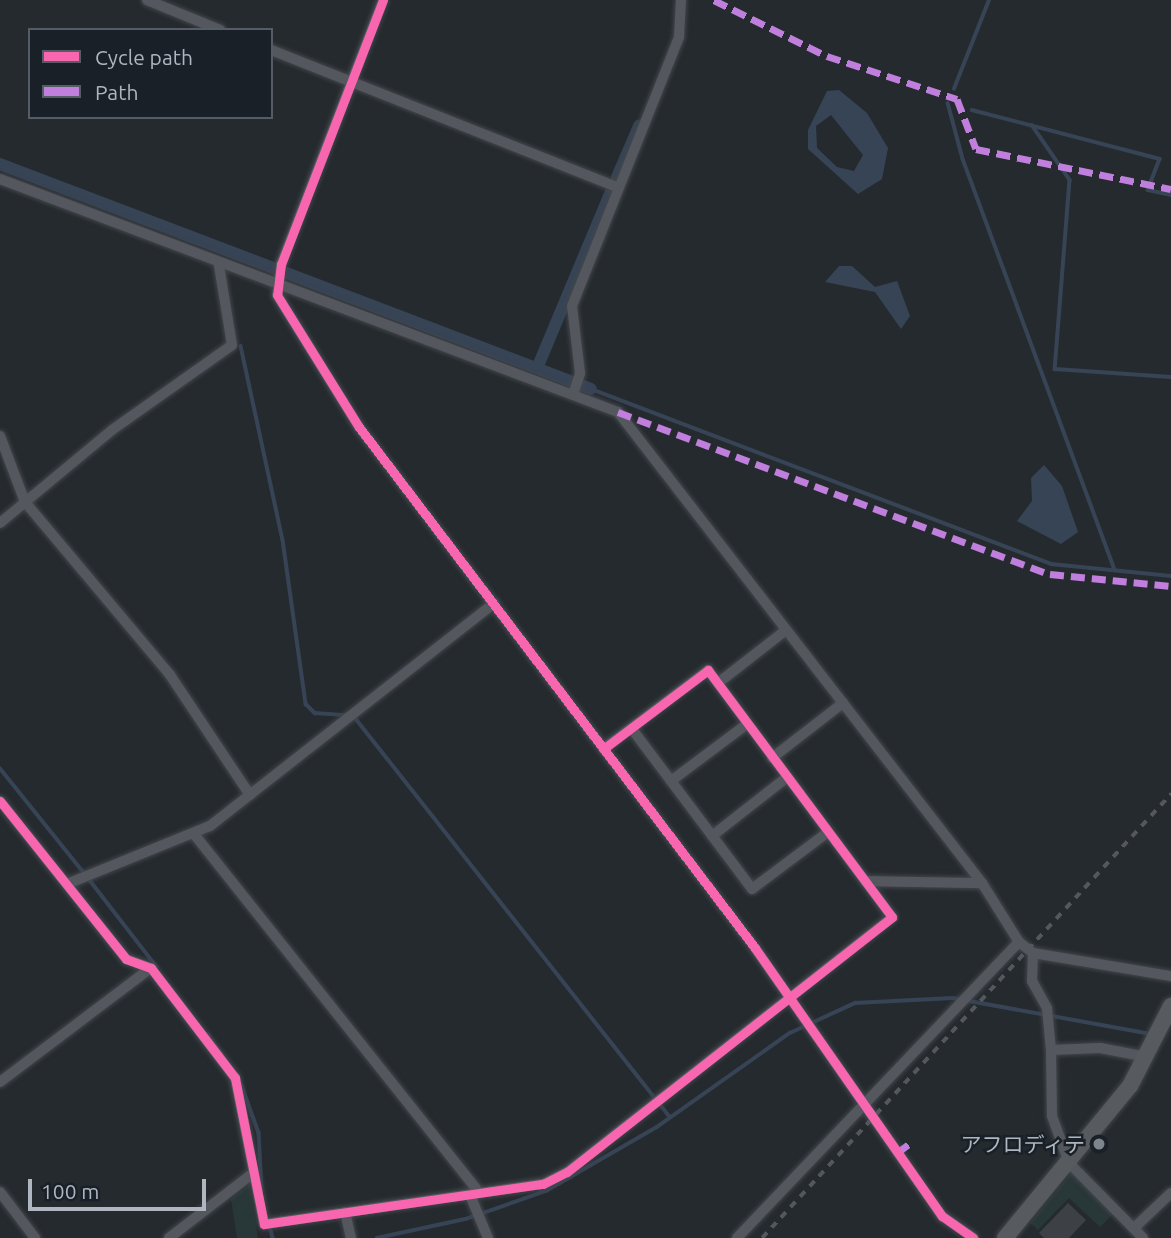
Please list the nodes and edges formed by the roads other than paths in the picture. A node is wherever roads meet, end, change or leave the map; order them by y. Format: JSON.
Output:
{"nodes":[{"id":1,"x":147,"y":0,"type":"edge"},
{"id":2,"x":383,"y":0,"type":"edge"},
{"id":3,"x":679,"y":1,"type":"edge"},
{"id":4,"x":215,"y":28,"type":"edge"},
{"id":5,"x":273,"y":51,"type":"edge"},
{"id":6,"x":351,"y":80,"type":"junction"},
{"id":7,"x":0,"y":179,"type":"edge"},
{"id":8,"x":617,"y":187,"type":"junction"},
{"id":9,"x":219,"y":266,"type":"junction"},
{"id":10,"x":276,"y":283,"type":"junction"},
{"id":11,"x":573,"y":395,"type":"junction"},
{"id":12,"x":0,"y":436,"type":"edge"},
{"id":13,"x":25,"y":502,"type":"junction"},
{"id":14,"x":0,"y":523,"type":"edge"},
{"id":15,"x":494,"y":603,"type":"junction"},
{"id":16,"x":786,"y":630,"type":"junction"},
{"id":17,"x":718,"y":683,"type":"junction"},
{"id":18,"x":843,"y":703,"type":"junction"},
{"id":19,"x":747,"y":724,"type":"junction"},
{"id":20,"x":632,"y":729,"type":"junction"},
{"id":21,"x":603,"y":749,"type":"junction"},
{"id":22,"x":772,"y":758,"type":"junction"},
{"id":23,"x":786,"y":778,"type":"junction"},
{"id":24,"x":671,"y":781,"type":"junction"},
{"id":25,"x":250,"y":795,"type":"junction"},
{"id":26,"x":0,"y":801,"type":"edge"},
{"id":27,"x":828,"y":832,"type":"junction"},
{"id":28,"x":194,"y":834,"type":"junction"},
{"id":29,"x":712,"y":836,"type":"junction"},
{"id":30,"x":865,"y":881,"type":"junction"},
{"id":31,"x":982,"y":883,"type":"junction"},
{"id":32,"x":68,"y":884,"type":"junction"},
{"id":33,"x":1019,"y":942,"type":"junction"},
{"id":34,"x":1033,"y":953,"type":"junction"},
{"id":35,"x":151,"y":968,"type":"junction"},
{"id":36,"x":1171,"y":976,"type":"edge"},
{"id":37,"x":791,"y":997,"type":"junction"},
{"id":38,"x":1170,"y":1008,"type":"edge"},
{"id":39,"x":1051,"y":1050,"type":"junction"},
{"id":40,"x":1147,"y":1057,"type":"junction"},
{"id":41,"x":0,"y":1082,"type":"edge"},
{"id":42,"x":864,"y":1105,"type":"junction"},
{"id":43,"x":1069,"y":1163,"type":"junction"},
{"id":44,"x":253,"y":1173,"type":"junction"},
{"id":45,"x":0,"y":1192,"type":"edge"},
{"id":46,"x":473,"y":1192,"type":"junction"},
{"id":47,"x":1171,"y":1193,"type":"edge"},
{"id":48,"x":345,"y":1212,"type":"junction"},
{"id":49,"x":1133,"y":1228,"type":"junction"},
{"id":50,"x":35,"y":1238,"type":"edge"},
{"id":51,"x":169,"y":1238,"type":"edge"},
{"id":52,"x":351,"y":1238,"type":"edge"},
{"id":53,"x":488,"y":1238,"type":"edge"},
{"id":54,"x":737,"y":1238,"type":"edge"},
{"id":55,"x":973,"y":1238,"type":"edge"},
{"id":56,"x":1005,"y":1238,"type":"edge"},
{"id":57,"x":1143,"y":1238,"type":"edge"}],
"edges":[{"from":1,"to":4,"type":"street"},
{"from":2,"to":6,"type":"street"},
{"from":3,"to":8,"type":"street"},
{"from":5,"to":6,"type":"street"},
{"from":6,"to":8,"type":"street"},
{"from":6,"to":10,"type":"street"},
{"from":7,"to":9,"type":"street"},
{"from":8,"to":11,"type":"street"},
{"from":9,"to":10,"type":"street"},
{"from":9,"to":13,"type":"street"},
{"from":10,"to":11,"type":"street"},
{"from":10,"to":15,"type":"street"},
{"from":11,"to":16,"type":"street"},
{"from":12,"to":13,"type":"street"},
{"from":13,"to":14,"type":"street"},
{"from":13,"to":25,"type":"street"},
{"from":15,"to":21,"type":"street"},
{"from":15,"to":25,"type":"street"},
{"from":16,"to":17,"type":"street"},
{"from":16,"to":18,"type":"street"},
{"from":17,"to":19,"type":"street"},
{"from":17,"to":20,"type":"street"},
{"from":18,"to":22,"type":"street"},
{"from":18,"to":31,"type":"street"},
{"from":19,"to":22,"type":"street"},
{"from":19,"to":24,"type":"street"},
{"from":20,"to":21,"type":"street"},
{"from":20,"to":24,"type":"street"},
{"from":21,"to":37,"type":"street"},
{"from":22,"to":23,"type":"street"},
{"from":23,"to":27,"type":"street"},
{"from":23,"to":29,"type":"street"},
{"from":24,"to":29,"type":"street"},
{"from":25,"to":28,"type":"street"},
{"from":26,"to":32,"type":"street"},
{"from":27,"to":29,"type":"street"},
{"from":27,"to":30,"type":"street"},
{"from":28,"to":32,"type":"street"},
{"from":28,"to":46,"type":"street"},
{"from":30,"to":31,"type":"street"},
{"from":30,"to":37,"type":"street"},
{"from":31,"to":33,"type":"street"},
{"from":32,"to":35,"type":"street"},
{"from":33,"to":34,"type":"street"},
{"from":33,"to":42,"type":"street"},
{"from":34,"to":36,"type":"street"},
{"from":34,"to":39,"type":"street"},
{"from":35,"to":41,"type":"street"},
{"from":35,"to":44,"type":"street"},
{"from":37,"to":42,"type":"street"},
{"from":37,"to":46,"type":"street"},
{"from":38,"to":40,"type":"main road"},
{"from":39,"to":40,"type":"street"},
{"from":39,"to":43,"type":"street"},
{"from":40,"to":43,"type":"main road"},
{"from":42,"to":54,"type":"street"},
{"from":42,"to":55,"type":"street"},
{"from":43,"to":49,"type":"street"},
{"from":43,"to":56,"type":"main road"},
{"from":44,"to":48,"type":"street"},
{"from":44,"to":51,"type":"street"},
{"from":45,"to":50,"type":"street"},
{"from":46,"to":48,"type":"street"},
{"from":46,"to":53,"type":"street"},
{"from":47,"to":49,"type":"street"},
{"from":48,"to":52,"type":"street"},
{"from":49,"to":57,"type":"street"}]}
